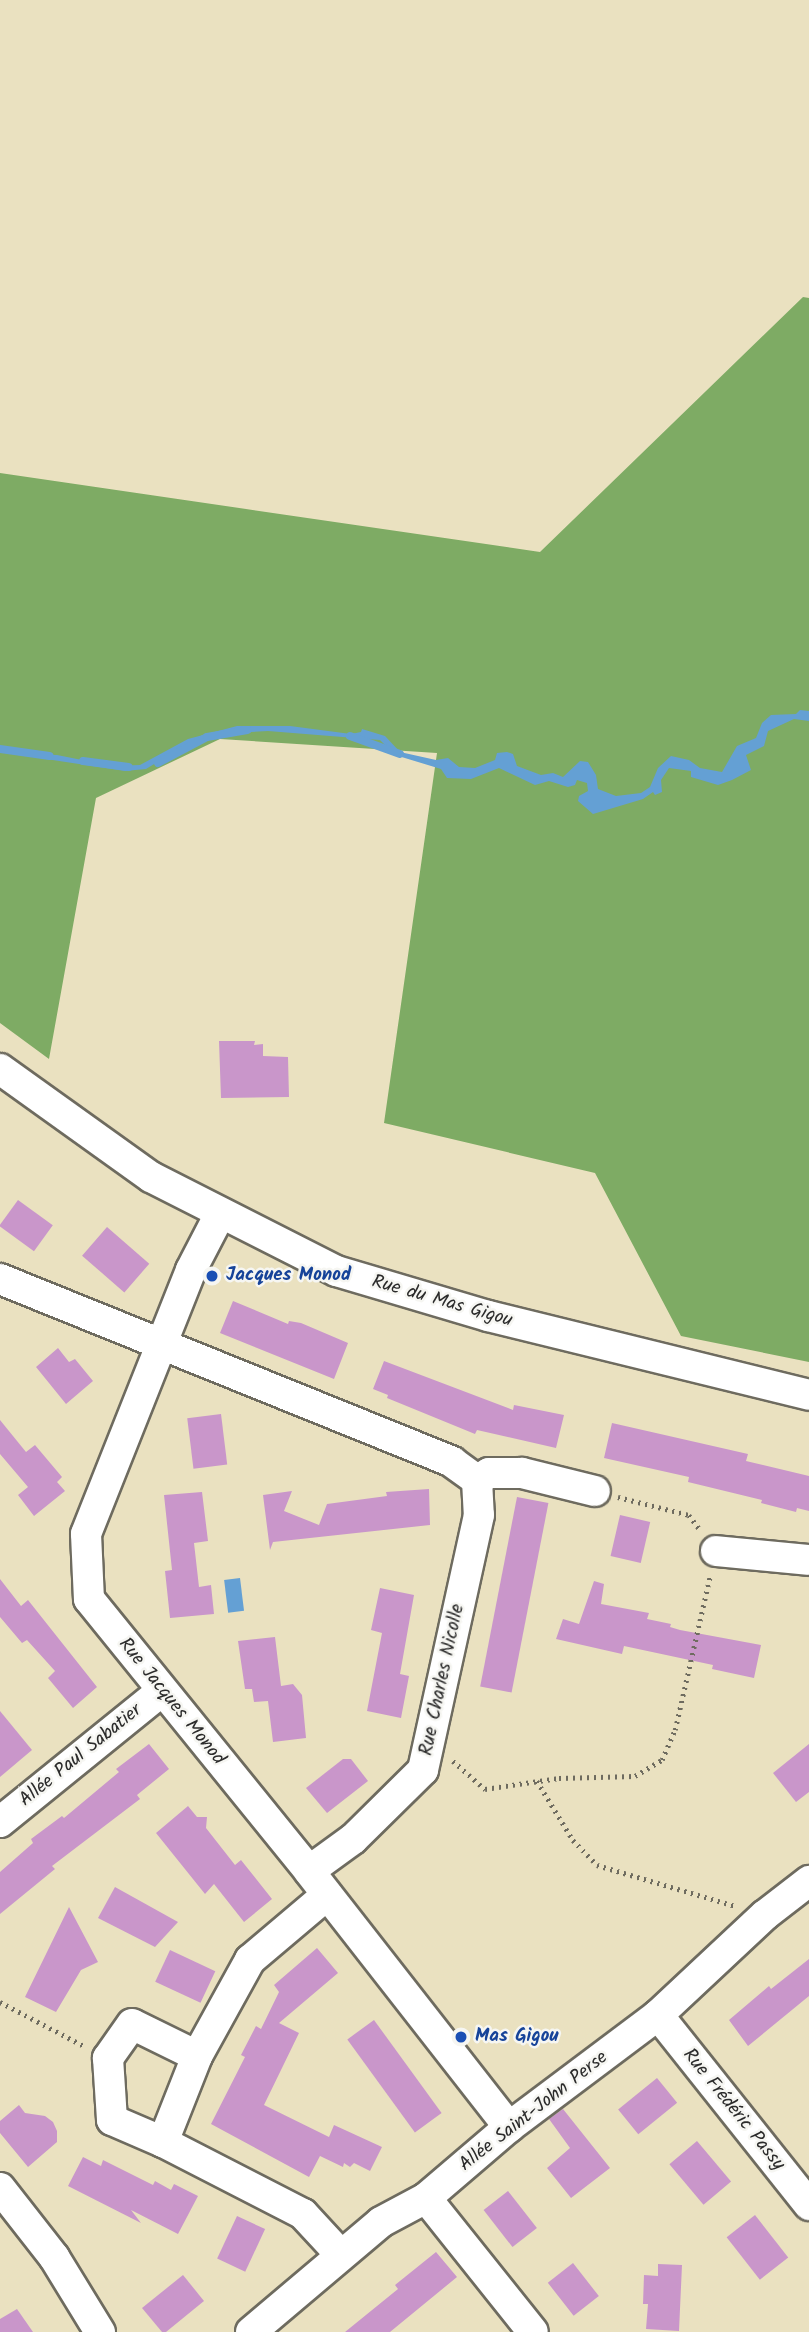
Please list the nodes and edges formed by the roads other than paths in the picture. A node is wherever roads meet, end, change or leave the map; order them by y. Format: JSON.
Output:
{"nodes":[{"id":1,"x":0,"y":1069,"type":"edge"},
{"id":2,"x":220,"y":1214,"type":"junction"},
{"id":3,"x":0,"y":1279,"type":"edge"},
{"id":4,"x":162,"y":1347,"type":"junction"},
{"id":5,"x":809,"y":1395,"type":"edge"},
{"id":6,"x":477,"y":1480,"type":"junction"},
{"id":7,"x":595,"y":1491,"type":"road end"},
{"id":8,"x":716,"y":1551,"type":"road end"},
{"id":9,"x":809,"y":1560,"type":"edge"},
{"id":10,"x":162,"y":1691,"type":"junction"},
{"id":11,"x":0,"y":1822,"type":"edge"},
{"id":12,"x":309,"y":1871,"type":"junction"},
{"id":13,"x":809,"y":1881,"type":"edge"},
{"id":14,"x":327,"y":1895,"type":"junction"},
{"id":15,"x":658,"y":2015,"type":"junction"},
{"id":16,"x":197,"y":2056,"type":"junction"},
{"id":17,"x":509,"y":2127,"type":"junction"},
{"id":18,"x":163,"y":2143,"type":"junction"},
{"id":19,"x":0,"y":2188,"type":"edge"},
{"id":20,"x":426,"y":2199,"type":"junction"},
{"id":21,"x":809,"y":2205,"type":"edge"},
{"id":22,"x":340,"y":2254,"type":"junction"},
{"id":23,"x":100,"y":2332,"type":"edge"},
{"id":24,"x":251,"y":2332,"type":"edge"},
{"id":25,"x":533,"y":2332,"type":"edge"}],
"edges":[{"from":1,"to":2,"type":"street","name":"Rue du Mas Gigou"},
{"from":2,"to":4,"type":"street","name":"Rue Jacques Monod"},
{"from":2,"to":5,"type":"street","name":"Rue du Mas Gigou"},
{"from":3,"to":4,"type":"street"},
{"from":4,"to":6,"type":"street"},
{"from":4,"to":10,"type":"street","name":"Rue Jacques Monod"},
{"from":6,"to":7,"type":"street"},
{"from":6,"to":12,"type":"street","name":"Rue Charles Nicolle"},
{"from":8,"to":9,"type":"street"},
{"from":10,"to":11,"type":"street","name":"Allée Paul Sabatier"},
{"from":10,"to":12,"type":"street","name":"Rue Jacques Monod"},
{"from":12,"to":14,"type":"street","name":"Rue Jacques Monod"},
{"from":13,"to":15,"type":"street","name":"Allée Saint-John Perse"},
{"from":14,"to":16,"type":"street"},
{"from":14,"to":17,"type":"street","name":"Rue Jacques Monod"},
{"from":15,"to":17,"type":"street","name":"Allée Saint-John Perse"},
{"from":15,"to":21,"type":"street","name":"Rue Frédéric Passy"},
{"from":16,"to":18,"type":"street"},
{"from":16,"to":18,"type":"street"},
{"from":17,"to":20,"type":"street","name":"Allée Saint-John Perse"},
{"from":18,"to":22,"type":"street"},
{"from":19,"to":23,"type":"street"},
{"from":20,"to":22,"type":"street","name":"Allée Saint-John Perse"},
{"from":20,"to":25,"type":"street"},
{"from":22,"to":24,"type":"street","name":"Allée Saint-John Perse"}]}
